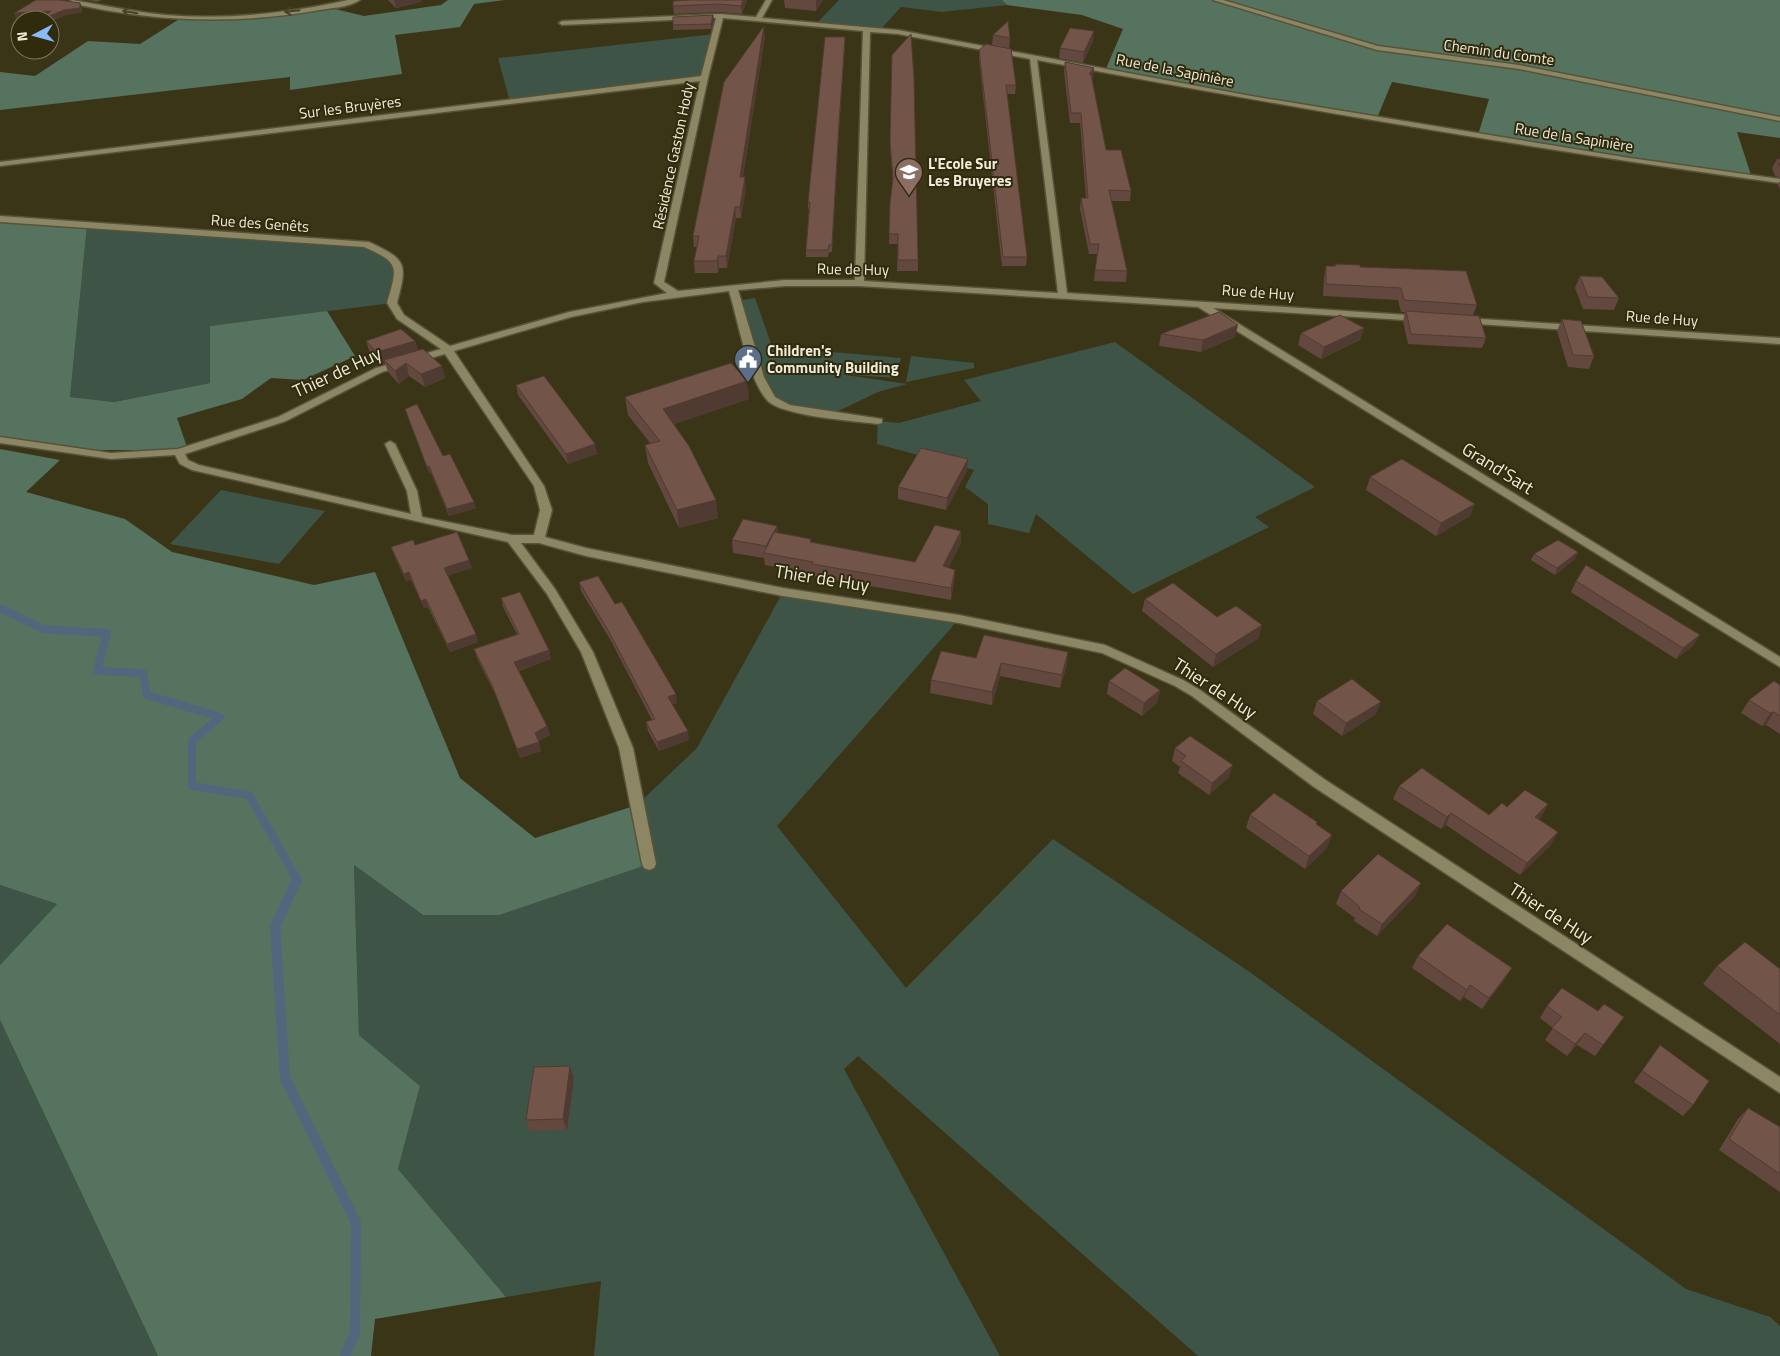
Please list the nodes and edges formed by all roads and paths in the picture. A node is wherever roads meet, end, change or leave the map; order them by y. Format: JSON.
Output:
{"nodes":[{"id":1,"x":357,"y":0,"type":"edge"},
{"id":2,"x":768,"y":0,"type":"edge"},
{"id":3,"x":1216,"y":0,"type":"edge"},
{"id":4,"x":71,"y":1,"type":"edge"},
{"id":5,"x":720,"y":16,"type":"junction"},
{"id":6,"x":758,"y":19,"type":"junction"},
{"id":7,"x":562,"y":23,"type":"dead end"},
{"id":8,"x":867,"y":28,"type":"junction"},
{"id":9,"x":1033,"y":57,"type":"junction"},
{"id":10,"x":704,"y":78,"type":"junction"},
{"id":11,"x":1780,"y":119,"type":"edge"},
{"id":12,"x":0,"y":164,"type":"edge"},
{"id":13,"x":1780,"y":181,"type":"edge"},
{"id":14,"x":0,"y":219,"type":"edge"},
{"id":15,"x":859,"y":283,"type":"junction"},
{"id":16,"x":733,"y":288,"type":"junction"},
{"id":17,"x":676,"y":294,"type":"junction"},
{"id":18,"x":1063,"y":295,"type":"junction"},
{"id":19,"x":1198,"y":303,"type":"junction"},
{"id":20,"x":1426,"y":318,"type":"edge"},
{"id":21,"x":1455,"y":320,"type":"edge"},
{"id":22,"x":1780,"y":341,"type":"edge"},
{"id":23,"x":447,"y":350,"type":"junction"},
{"id":24,"x":878,"y":421,"type":"dead end"},
{"id":25,"x":0,"y":440,"type":"edge"},
{"id":26,"x":390,"y":444,"type":"dead end"},
{"id":27,"x":179,"y":452,"type":"junction"},
{"id":28,"x":417,"y":519,"type":"junction"},
{"id":29,"x":512,"y":538,"type":"junction"},
{"id":30,"x":540,"y":539,"type":"junction"},
{"id":31,"x":1780,"y":663,"type":"edge"},
{"id":32,"x":649,"y":864,"type":"dead end"},
{"id":33,"x":1780,"y":1086,"type":"edge"}],
"edges":[{"from":1,"to":4,"type":"street","one_way":true},
{"from":2,"to":6,"type":"street"},
{"from":3,"to":11,"type":"street","name":"Chemin du Comte"},
{"from":5,"to":6,"type":"street","name":"Rue de la Sapinière"},
{"from":5,"to":7,"type":"street","name":"Rue de la Sapinière"},
{"from":5,"to":10,"type":"street","name":"Résidence Gaston Hody"},
{"from":6,"to":8,"type":"street","name":"Rue de la Sapinière"},
{"from":8,"to":9,"type":"street","name":"Rue de la Sapinière"},
{"from":8,"to":15,"type":"street"},
{"from":9,"to":13,"type":"street","name":"Rue de la Sapinière"},
{"from":9,"to":18,"type":"street"},
{"from":10,"to":12,"type":"street","name":"Sur les Bruyères"},
{"from":10,"to":17,"type":"street","name":"Résidence Gaston Hody"},
{"from":14,"to":23,"type":"street","name":"Rue des Genêts"},
{"from":15,"to":16,"type":"street","name":"Rue de Huy"},
{"from":15,"to":18,"type":"street","name":"Rue de Huy"},
{"from":16,"to":17,"type":"street","name":"Rue de Huy"},
{"from":16,"to":24,"type":"street"},
{"from":17,"to":23,"type":"street","name":"Rue de Huy"},
{"from":18,"to":19,"type":"street","name":"Rue de Huy"},
{"from":19,"to":20,"type":"street","name":"Rue de Huy"},
{"from":19,"to":31,"type":"street","name":"Grand'Sart"},
{"from":21,"to":22,"type":"street","name":"Rue de Huy"},
{"from":23,"to":27,"type":"street","name":"Thier de Huy"},
{"from":23,"to":30,"type":"street"},
{"from":25,"to":27,"type":"street","name":"Thier de Huy"},
{"from":26,"to":28,"type":"street"},
{"from":27,"to":28,"type":"street","name":"Thier de Huy"},
{"from":28,"to":29,"type":"street","name":"Thier de Huy"},
{"from":29,"to":30,"type":"street","name":"Thier de Huy"},
{"from":29,"to":32,"type":"street"},
{"from":30,"to":33,"type":"street","name":"Thier de Huy"}]}
